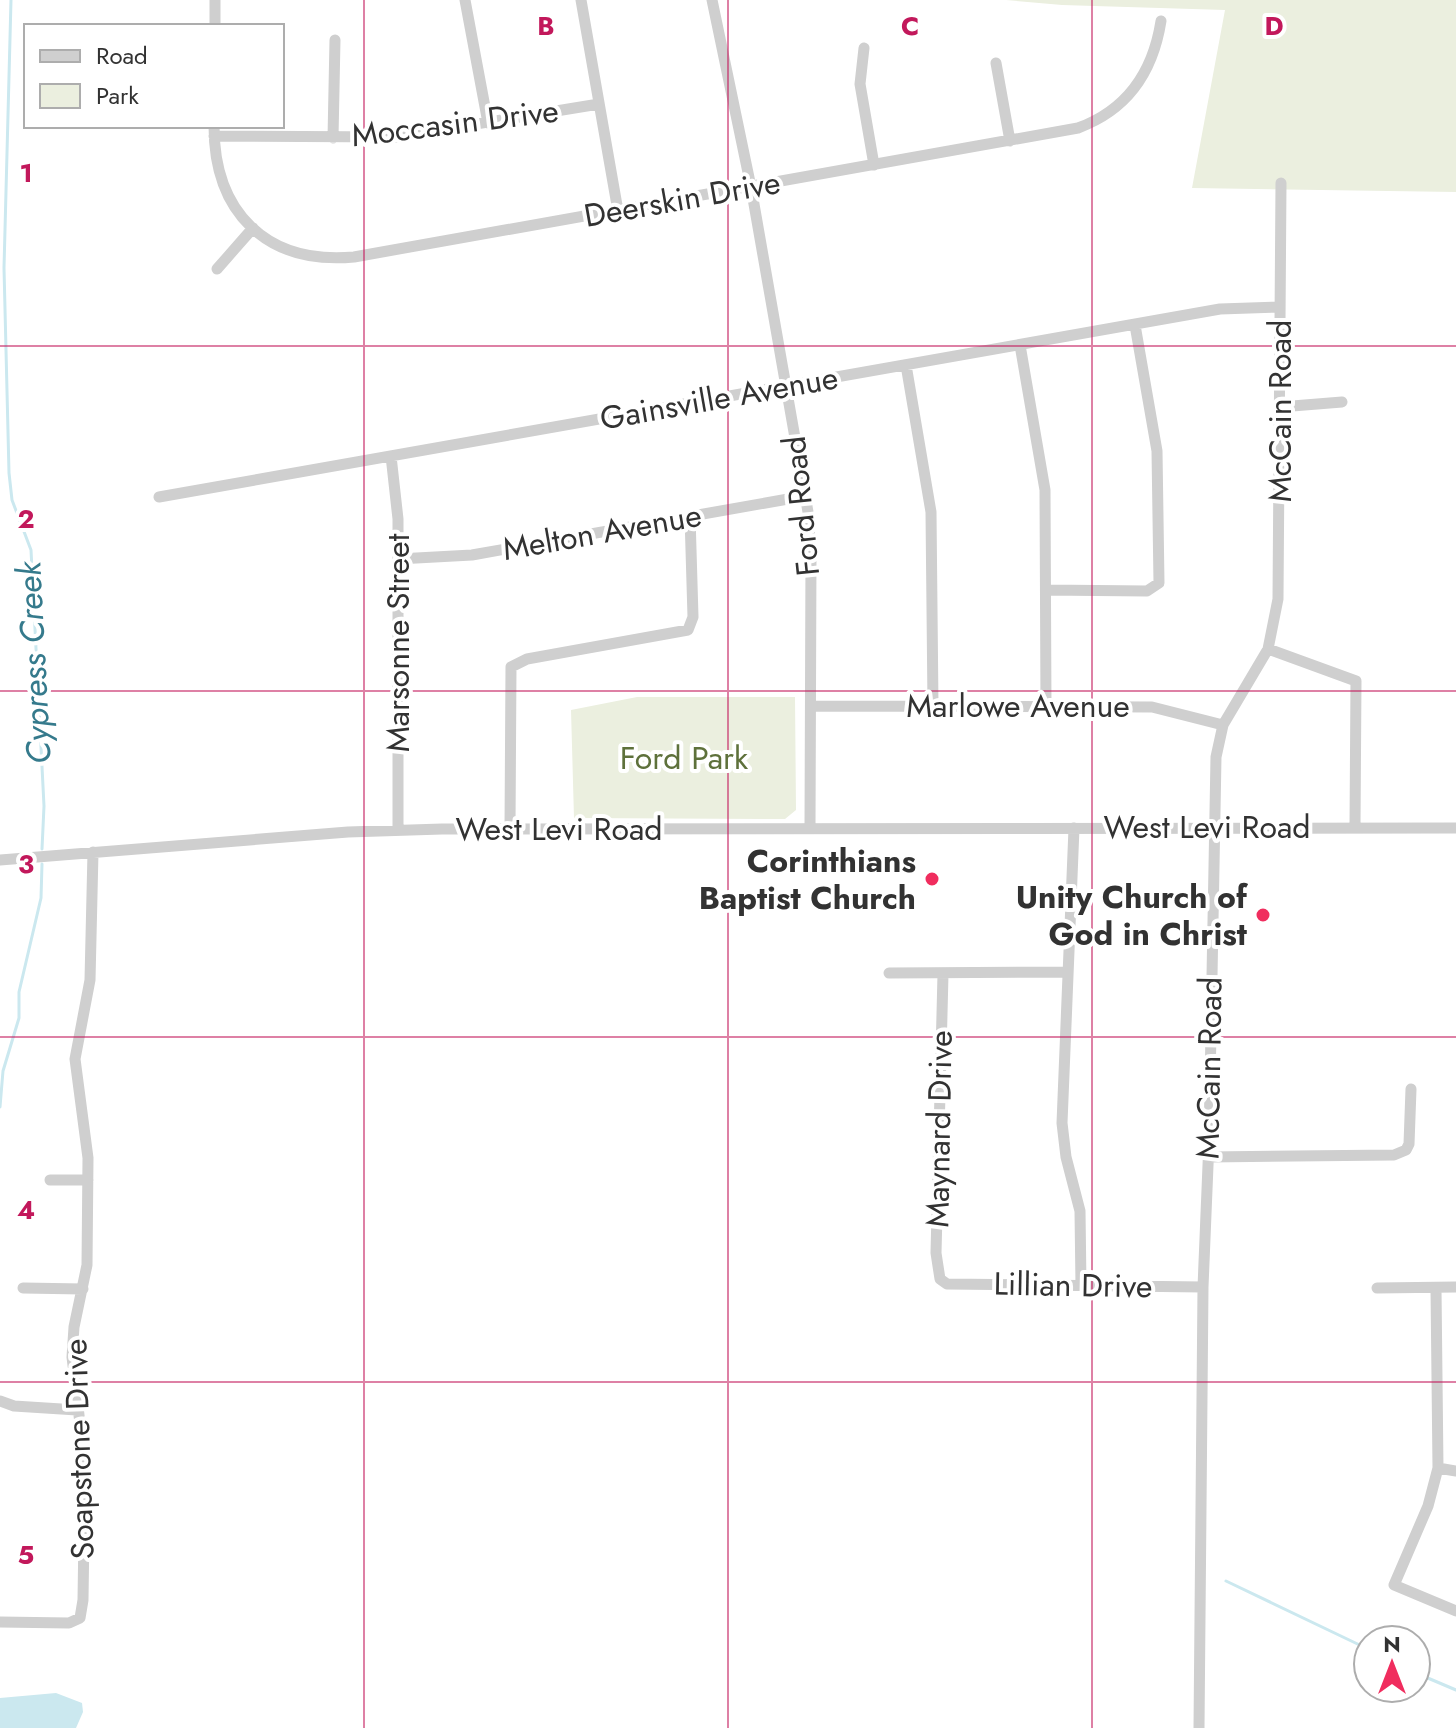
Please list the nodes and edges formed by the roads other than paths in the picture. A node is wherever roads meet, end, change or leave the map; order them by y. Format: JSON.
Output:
{"nodes":[{"id":1,"x":215,"y":0,"type":"edge"},
{"id":2,"x":465,"y":0,"type":"edge"},
{"id":3,"x":581,"y":0,"type":"edge"},
{"id":4,"x":712,"y":0,"type":"edge"},
{"id":5,"x":1161,"y":21,"type":"dead end"},
{"id":6,"x":215,"y":24,"type":"edge"},
{"id":7,"x":335,"y":40,"type":"dead end"},
{"id":8,"x":864,"y":48,"type":"dead end"},
{"id":9,"x":996,"y":63,"type":"dead end"},
{"id":10,"x":599,"y":104,"type":"junction"},
{"id":11,"x":488,"y":123,"type":"junction"},
{"id":12,"x":214,"y":131,"type":"edge"},
{"id":13,"x":333,"y":138,"type":"junction"},
{"id":14,"x":1010,"y":141,"type":"junction"},
{"id":15,"x":874,"y":165,"type":"junction"},
{"id":16,"x":1281,"y":183,"type":"dead end"},
{"id":17,"x":751,"y":187,"type":"junction"},
{"id":18,"x":618,"y":211,"type":"junction"},
{"id":19,"x":253,"y":228,"type":"junction"},
{"id":20,"x":217,"y":269,"type":"dead end"},
{"id":21,"x":1280,"y":307,"type":"junction"},
{"id":22,"x":1135,"y":325,"type":"junction"},
{"id":23,"x":1020,"y":345,"type":"junction"},
{"id":24,"x":906,"y":365,"type":"junction"},
{"id":25,"x":785,"y":386,"type":"junction"},
{"id":26,"x":1342,"y":402,"type":"dead end"},
{"id":27,"x":1280,"y":407,"type":"junction"},
{"id":28,"x":391,"y":456,"type":"junction"},
{"id":29,"x":805,"y":496,"type":"junction"},
{"id":30,"x":159,"y":497,"type":"dead end"},
{"id":31,"x":690,"y":516,"type":"junction"},
{"id":32,"x":398,"y":559,"type":"junction"},
{"id":33,"x":1046,"y":590,"type":"junction"},
{"id":34,"x":1268,"y":649,"type":"junction"},
{"id":35,"x":811,"y":706,"type":"junction"},
{"id":36,"x":933,"y":706,"type":"junction"},
{"id":37,"x":1046,"y":706,"type":"junction"},
{"id":38,"x":1223,"y":725,"type":"junction"},
{"id":39,"x":1355,"y":826,"type":"junction"},
{"id":40,"x":1214,"y":827,"type":"junction"},
{"id":41,"x":510,"y":828,"type":"junction"},
{"id":42,"x":810,"y":828,"type":"junction"},
{"id":43,"x":1074,"y":828,"type":"junction"},
{"id":44,"x":1456,"y":828,"type":"edge"},
{"id":45,"x":398,"y":830,"type":"junction"},
{"id":46,"x":93,"y":852,"type":"junction"},
{"id":47,"x":0,"y":860,"type":"edge"},
{"id":48,"x":1065,"y":972,"type":"junction"},
{"id":49,"x":889,"y":973,"type":"dead end"},
{"id":50,"x":943,"y":974,"type":"junction"},
{"id":51,"x":1411,"y":1089,"type":"dead end"},
{"id":52,"x":1208,"y":1157,"type":"junction"},
{"id":53,"x":50,"y":1180,"type":"dead end"},
{"id":54,"x":88,"y":1180,"type":"junction"},
{"id":55,"x":943,"y":1282,"type":"joint"},
{"id":56,"x":1081,"y":1285,"type":"junction"},
{"id":57,"x":1203,"y":1287,"type":"junction"},
{"id":58,"x":1456,"y":1287,"type":"edge"},
{"id":59,"x":23,"y":1288,"type":"dead end"},
{"id":60,"x":1377,"y":1288,"type":"dead end"},
{"id":61,"x":83,"y":1289,"type":"junction"},
{"id":62,"x":1436,"y":1289,"type":"junction"},
{"id":63,"x":0,"y":1401,"type":"edge"},
{"id":64,"x":77,"y":1410,"type":"junction"},
{"id":65,"x":1438,"y":1468,"type":"junction"},
{"id":66,"x":1456,"y":1471,"type":"edge"},
{"id":67,"x":1456,"y":1611,"type":"edge"},
{"id":68,"x":0,"y":1622,"type":"edge"},
{"id":69,"x":1199,"y":1728,"type":"edge"}],
"edges":[{"from":1,"to":6,"type":"street"},
{"from":2,"to":11,"type":"street"},
{"from":3,"to":10,"type":"street"},
{"from":4,"to":17,"type":"street","name":"Ford Road"},
{"from":5,"to":14,"type":"street","name":"Deerskin Drive"},
{"from":7,"to":13,"type":"street"},
{"from":8,"to":15,"type":"street"},
{"from":9,"to":14,"type":"street"},
{"from":10,"to":11,"type":"street","name":"Moccasin Drive"},
{"from":10,"to":18,"type":"street"},
{"from":11,"to":13,"type":"street","name":"Moccasin Drive"},
{"from":12,"to":13,"type":"street","name":"Moccasin Drive"},
{"from":12,"to":19,"type":"street","name":"Deerskin Drive"},
{"from":14,"to":15,"type":"street","name":"Deerskin Drive"},
{"from":15,"to":17,"type":"street","name":"Deerskin Drive"},
{"from":16,"to":21,"type":"street","name":"McCain Road"},
{"from":17,"to":18,"type":"street","name":"Deerskin Drive"},
{"from":17,"to":25,"type":"street","name":"Ford Road"},
{"from":18,"to":19,"type":"street","name":"Deerskin Drive"},
{"from":19,"to":20,"type":"street"},
{"from":21,"to":22,"type":"street","name":"Gainsville Avenue"},
{"from":21,"to":27,"type":"street","name":"McCain Road"},
{"from":22,"to":23,"type":"street","name":"Gainsville Avenue"},
{"from":22,"to":33,"type":"street"},
{"from":23,"to":24,"type":"street","name":"Gainsville Avenue"},
{"from":23,"to":33,"type":"street"},
{"from":24,"to":25,"type":"street","name":"Gainsville Avenue"},
{"from":24,"to":36,"type":"street"},
{"from":25,"to":28,"type":"street","name":"Gainsville Avenue"},
{"from":25,"to":29,"type":"street","name":"Ford Road"},
{"from":26,"to":27,"type":"street"},
{"from":27,"to":34,"type":"street","name":"McCain Road"},
{"from":28,"to":30,"type":"street","name":"Gainsville Avenue"},
{"from":28,"to":32,"type":"street","name":"Marsonne Street"},
{"from":29,"to":31,"type":"street","name":"Melton Avenue"},
{"from":29,"to":35,"type":"street","name":"Ford Road"},
{"from":31,"to":32,"type":"street","name":"Melton Avenue"},
{"from":31,"to":41,"type":"street"},
{"from":32,"to":45,"type":"street","name":"Marsonne Street"},
{"from":33,"to":37,"type":"street"},
{"from":34,"to":38,"type":"street","name":"McCain Road"},
{"from":34,"to":39,"type":"street"},
{"from":35,"to":36,"type":"street","name":"Marlowe Avenue"},
{"from":35,"to":42,"type":"street","name":"Ford Road"},
{"from":36,"to":37,"type":"street","name":"Marlowe Avenue"},
{"from":37,"to":38,"type":"street","name":"Marlowe Avenue"},
{"from":38,"to":40,"type":"street","name":"McCain Road"},
{"from":39,"to":40,"type":"street","name":"West Levi Road"},
{"from":39,"to":44,"type":"street","name":"West Levi Road"},
{"from":40,"to":43,"type":"street","name":"West Levi Road"},
{"from":40,"to":52,"type":"street","name":"McCain Road"},
{"from":41,"to":42,"type":"street","name":"West Levi Road"},
{"from":41,"to":45,"type":"street","name":"West Levi Road"},
{"from":42,"to":43,"type":"street","name":"West Levi Road"},
{"from":43,"to":48,"type":"street"},
{"from":45,"to":46,"type":"street","name":"West Levi Road"},
{"from":46,"to":47,"type":"street","name":"West Levi Road"},
{"from":46,"to":54,"type":"street","name":"Soapstone Drive"},
{"from":48,"to":50,"type":"street"},
{"from":48,"to":56,"type":"street"},
{"from":49,"to":50,"type":"street"},
{"from":50,"to":55,"type":"street","name":"Maynard Drive"},
{"from":51,"to":52,"type":"street"},
{"from":52,"to":57,"type":"street","name":"McCain Road"},
{"from":53,"to":54,"type":"street"},
{"from":54,"to":61,"type":"street","name":"Soapstone Drive"},
{"from":55,"to":56,"type":"street","name":"Lillian Drive"},
{"from":56,"to":57,"type":"street","name":"Lillian Drive"},
{"from":57,"to":69,"type":"street","name":"McCain Road"},
{"from":58,"to":62,"type":"street"},
{"from":59,"to":61,"type":"street"},
{"from":60,"to":62,"type":"street"},
{"from":61,"to":64,"type":"street","name":"Soapstone Drive"},
{"from":62,"to":65,"type":"street"},
{"from":63,"to":64,"type":"street"},
{"from":64,"to":68,"type":"street","name":"Soapstone Drive"},
{"from":65,"to":66,"type":"street"},
{"from":65,"to":67,"type":"street"}]}
